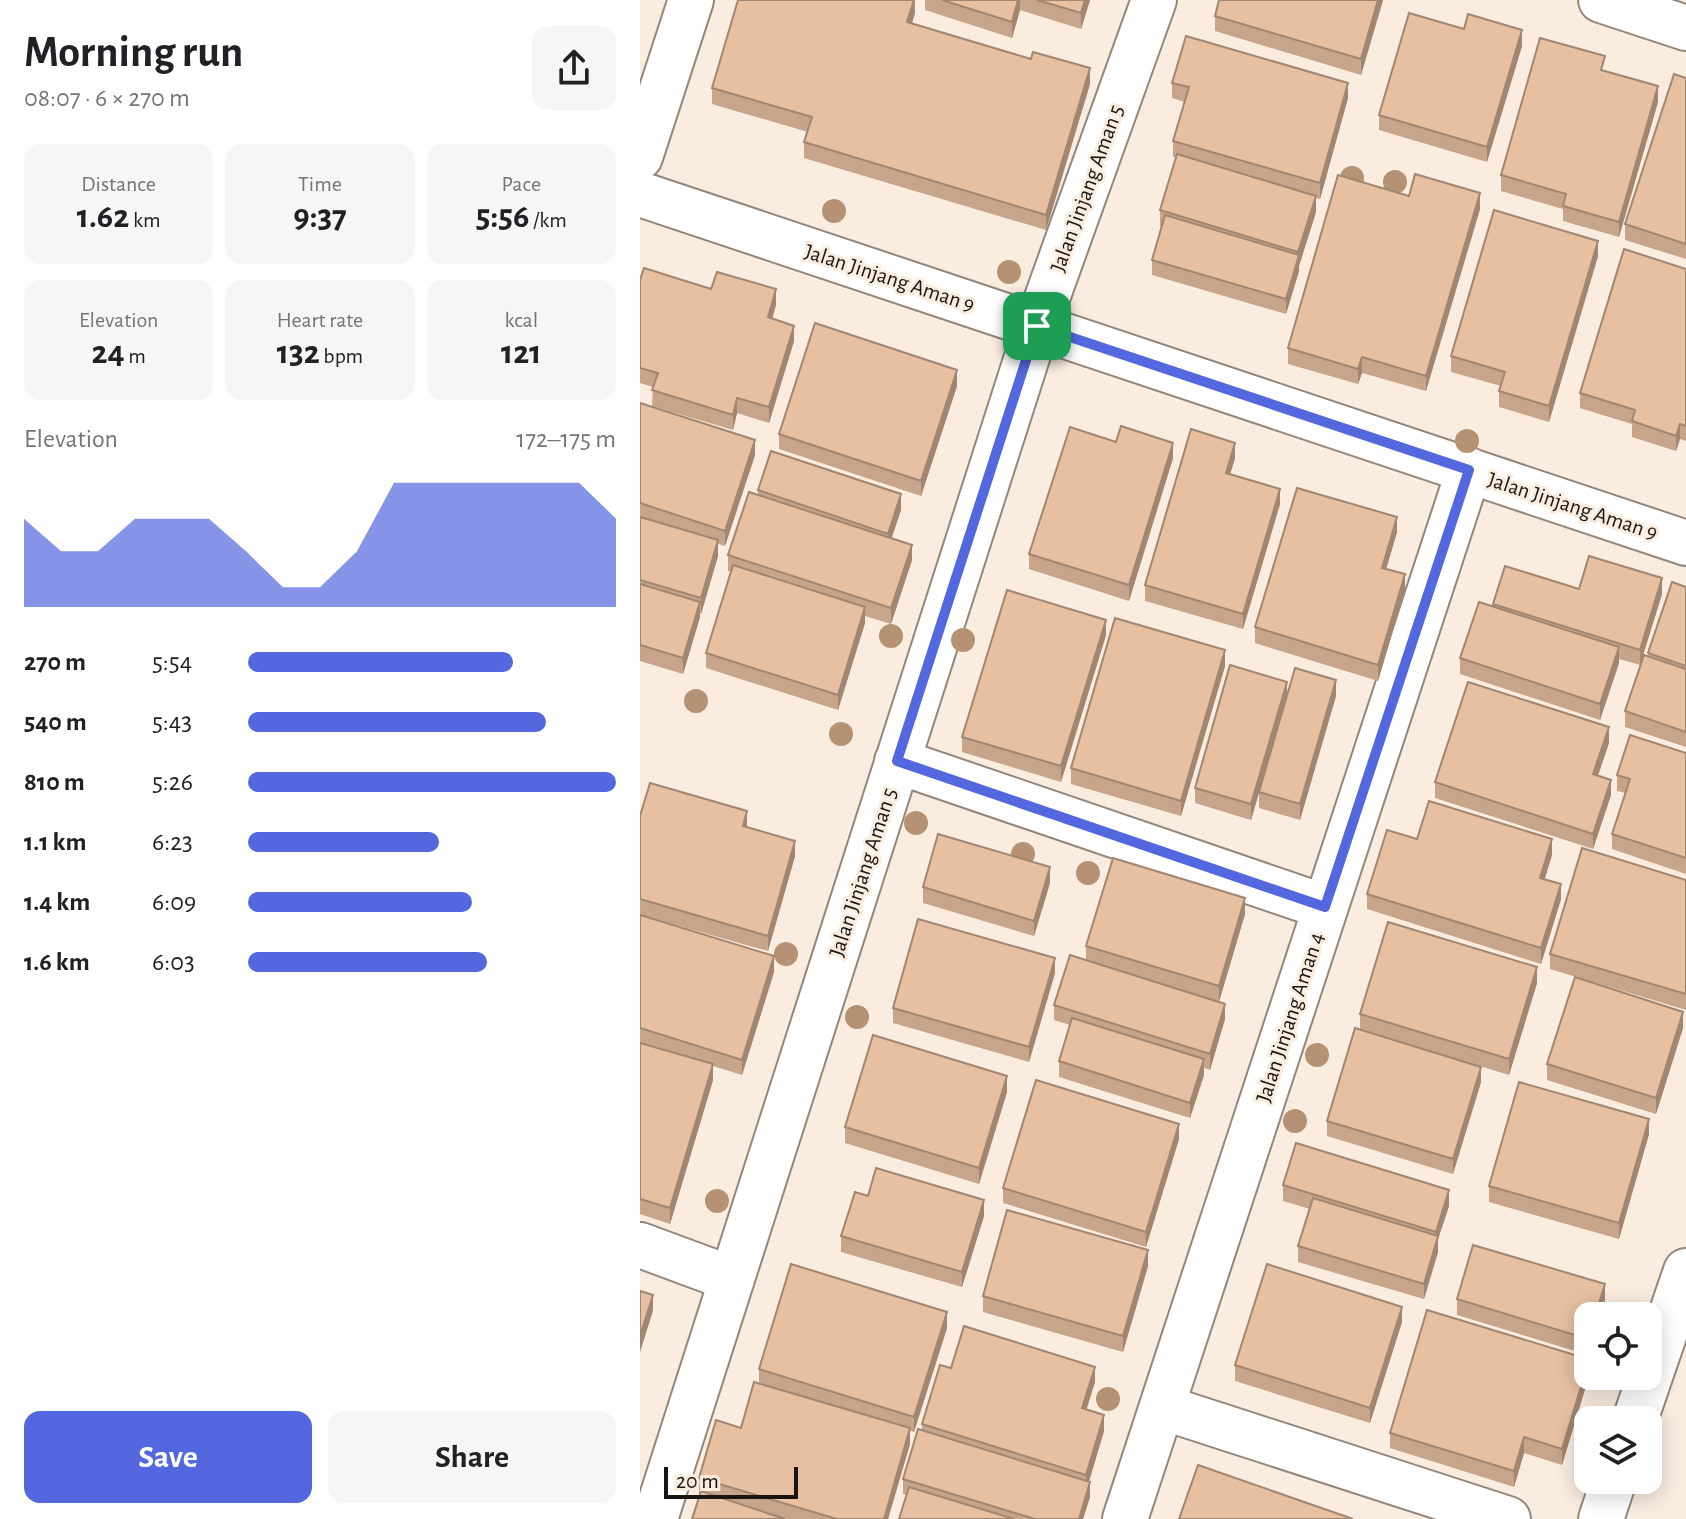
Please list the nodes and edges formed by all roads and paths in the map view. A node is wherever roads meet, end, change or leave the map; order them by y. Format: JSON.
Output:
{"nodes":[{"id":1,"x":691,"y":0,"type":"edge"},
{"id":2,"x":1154,"y":0,"type":"edge"},
{"id":3,"x":1620,"y":3,"type":"edge"},
{"id":4,"x":1686,"y":28,"type":"edge"},
{"id":5,"x":640,"y":157,"type":"edge"},
{"id":6,"x":640,"y":194,"type":"edge"},
{"id":7,"x":1037,"y":326,"type":"junction"},
{"id":8,"x":1469,"y":470,"type":"junction"},
{"id":9,"x":1686,"y":543,"type":"edge"},
{"id":10,"x":897,"y":761,"type":"junction"},
{"id":11,"x":1325,"y":907,"type":"junction"},
{"id":12,"x":640,"y":1245,"type":"edge"},
{"id":13,"x":1686,"y":1271,"type":"edge"},
{"id":14,"x":732,"y":1279,"type":"junction"},
{"id":15,"x":1640,"y":1406,"type":"edge"},
{"id":16,"x":1162,"y":1407,"type":"junction"},
{"id":17,"x":1609,"y":1494,"type":"edge"},
{"id":18,"x":655,"y":1519,"type":"edge"},
{"id":19,"x":1125,"y":1519,"type":"edge"},
{"id":20,"x":1508,"y":1519,"type":"edge"},
{"id":21,"x":1601,"y":1519,"type":"edge"}],
"edges":[{"from":1,"to":5,"type":"street"},
{"from":2,"to":7,"type":"street","name":"Jalan Jinjang Aman 5"},
{"from":3,"to":4,"type":"street"},
{"from":6,"to":7,"type":"street","name":"Jalan Jinjang Aman 9"},
{"from":7,"to":8,"type":"street","name":"Jalan Jinjang Aman 9"},
{"from":7,"to":10,"type":"street","name":"Jalan Jinjang Aman 5"},
{"from":8,"to":9,"type":"street","name":"Jalan Jinjang Aman 9"},
{"from":8,"to":11,"type":"street","name":"Jalan Jinjang Aman 4"},
{"from":10,"to":11,"type":"street"},
{"from":10,"to":14,"type":"street","name":"Jalan Jinjang Aman 5"},
{"from":11,"to":16,"type":"street","name":"Jalan Jinjang Aman 4"},
{"from":12,"to":14,"type":"street"},
{"from":13,"to":15,"type":"street"},
{"from":14,"to":18,"type":"street","name":"Jalan Jinjang Aman 5"},
{"from":16,"to":19,"type":"street","name":"Jalan Jinjang Aman 4"},
{"from":16,"to":20,"type":"street"},
{"from":17,"to":21,"type":"street"}]}
